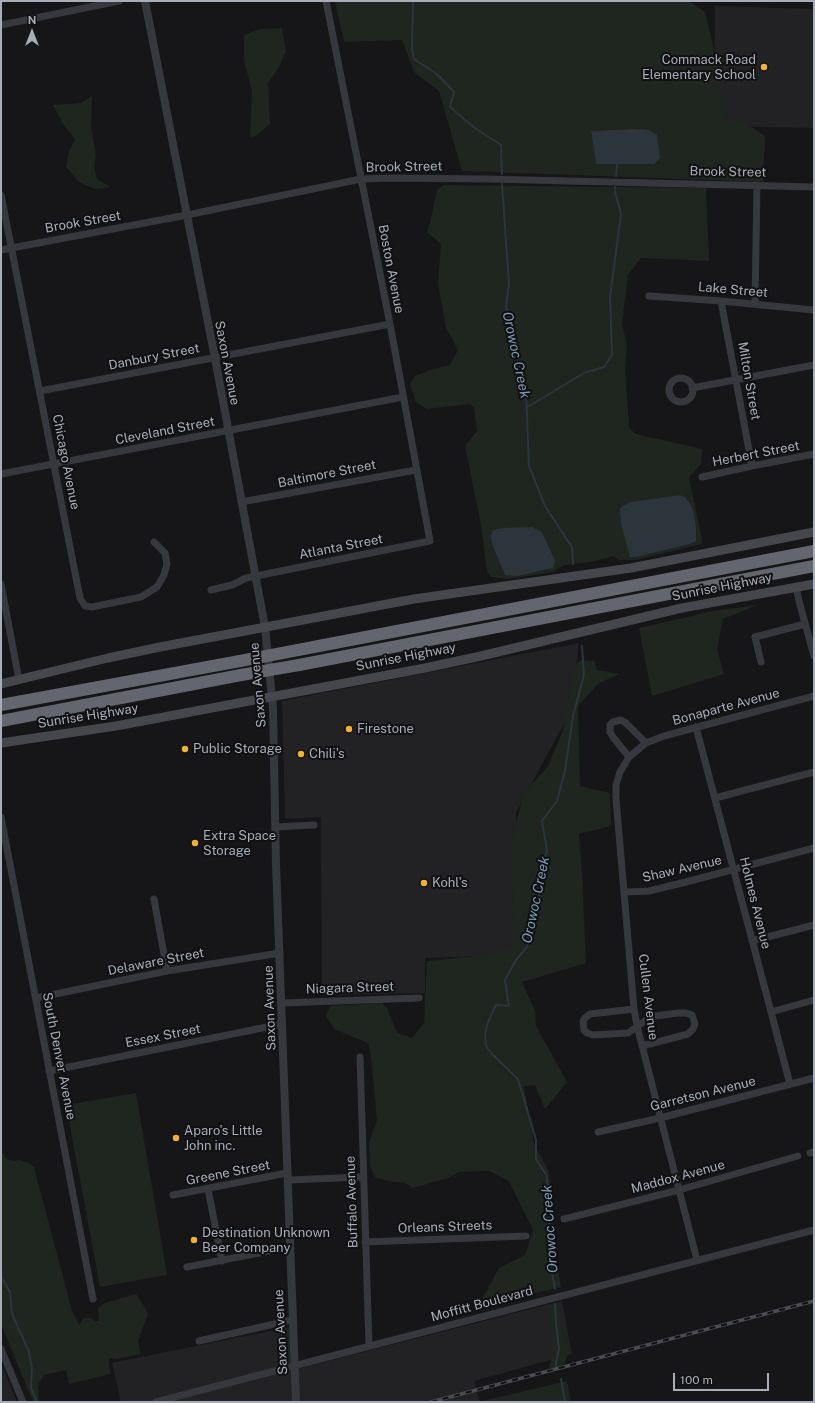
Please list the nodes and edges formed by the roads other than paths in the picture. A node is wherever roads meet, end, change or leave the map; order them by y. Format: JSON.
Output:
{"nodes":[{"id":1,"x":119,"y":1,"type":"edge"},
{"id":2,"x":145,"y":1,"type":"edge"},
{"id":3,"x":326,"y":1,"type":"edge"},
{"id":4,"x":1,"y":25,"type":"edge"},
{"id":5,"x":361,"y":179,"type":"junction"},
{"id":6,"x":757,"y":185,"type":"junction"},
{"id":7,"x":814,"y":187,"type":"edge"},
{"id":8,"x":1,"y":195,"type":"edge"},
{"id":9,"x":186,"y":216,"type":"junction"},
{"id":10,"x":11,"y":247,"type":"junction"},
{"id":11,"x":1,"y":250,"type":"edge"},
{"id":12,"x":649,"y":296,"type":"dead end"},
{"id":13,"x":721,"y":301,"type":"junction"},
{"id":14,"x":755,"y":304,"type":"junction"},
{"id":15,"x":814,"y":310,"type":"edge"},
{"id":16,"x":390,"y":324,"type":"junction"},
{"id":17,"x":214,"y":358,"type":"junction"},
{"id":18,"x":814,"y":365,"type":"edge"},
{"id":19,"x":736,"y":379,"type":"junction"},
{"id":20,"x":692,"y":388,"type":"dead end"},
{"id":21,"x":40,"y":391,"type":"junction"},
{"id":22,"x":403,"y":397,"type":"junction"},
{"id":23,"x":228,"y":431,"type":"junction"},
{"id":24,"x":814,"y":454,"type":"edge"},
{"id":25,"x":54,"y":464,"type":"junction"},
{"id":26,"x":752,"y":466,"type":"junction"},
{"id":27,"x":416,"y":470,"type":"junction"},
{"id":28,"x":1,"y":474,"type":"edge"},
{"id":29,"x":702,"y":477,"type":"dead end"},
{"id":30,"x":241,"y":502,"type":"junction"},
{"id":31,"x":814,"y":532,"type":"edge"},
{"id":32,"x":430,"y":541,"type":"joint"},
{"id":33,"x":154,"y":542,"type":"dead end"},
{"id":34,"x":814,"y":544,"type":"edge"},
{"id":35,"x":814,"y":551,"type":"edge"},
{"id":36,"x":759,"y":562,"type":"junction"},
{"id":37,"x":814,"y":566,"type":"edge"},
{"id":38,"x":256,"y":576,"type":"junction"},
{"id":39,"x":1,"y":584,"type":"edge"},
{"id":40,"x":814,"y":584,"type":"edge"},
{"id":41,"x":796,"y":587,"type":"junction"},
{"id":42,"x":211,"y":590,"type":"dead end"},
{"id":43,"x":805,"y":624,"type":"junction"},
{"id":44,"x":265,"y":627,"type":"junction"},
{"id":45,"x":814,"y":656,"type":"edge"},
{"id":46,"x":761,"y":662,"type":"dead end"},
{"id":47,"x":19,"y":680,"type":"junction"},
{"id":48,"x":1,"y":684,"type":"edge"},
{"id":49,"x":272,"y":696,"type":"junction"},
{"id":50,"x":814,"y":696,"type":"edge"},
{"id":51,"x":1,"y":705,"type":"edge"},
{"id":52,"x":1,"y":720,"type":"edge"},
{"id":53,"x":696,"y":727,"type":"junction"},
{"id":54,"x":1,"y":743,"type":"edge"},
{"id":55,"x":646,"y":743,"type":"junction"},
{"id":56,"x":629,"y":757,"type":"junction"},
{"id":57,"x":814,"y":772,"type":"edge"},
{"id":58,"x":715,"y":798,"type":"junction"},
{"id":59,"x":1,"y":817,"type":"edge"},
{"id":60,"x":314,"y":825,"type":"dead end"},
{"id":61,"x":275,"y":827,"type":"junction"},
{"id":62,"x":814,"y":848,"type":"edge"},
{"id":63,"x":734,"y":870,"type":"junction"},
{"id":64,"x":625,"y":892,"type":"junction"},
{"id":65,"x":154,"y":899,"type":"dead end"},
{"id":66,"x":814,"y":925,"type":"edge"},
{"id":67,"x":752,"y":941,"type":"junction"},
{"id":68,"x":280,"y":953,"type":"junction"},
{"id":69,"x":167,"y":971,"type":"junction"},
{"id":70,"x":36,"y":998,"type":"junction"},
{"id":71,"x":420,"y":998,"type":"dead end"},
{"id":72,"x":814,"y":1000,"type":"edge"},
{"id":73,"x":282,"y":1003,"type":"junction"},
{"id":74,"x":634,"y":1008,"type":"junction"},
{"id":75,"x":771,"y":1012,"type":"junction"},
{"id":76,"x":282,"y":1024,"type":"junction"},
{"id":77,"x":637,"y":1026,"type":"junction"},
{"id":78,"x":642,"y":1046,"type":"junction"},
{"id":79,"x":360,"y":1058,"type":"dead end"},
{"id":80,"x":49,"y":1071,"type":"junction"},
{"id":81,"x":814,"y":1078,"type":"edge"},
{"id":82,"x":790,"y":1084,"type":"junction"},
{"id":83,"x":660,"y":1118,"type":"junction"},
{"id":84,"x":598,"y":1132,"type":"dead end"},
{"id":85,"x":798,"y":1156,"type":"dead end"},
{"id":86,"x":287,"y":1177,"type":"junction"},
{"id":87,"x":363,"y":1177,"type":"junction"},
{"id":88,"x":208,"y":1189,"type":"junction"},
{"id":89,"x":679,"y":1190,"type":"junction"},
{"id":90,"x":174,"y":1195,"type":"dead end"},
{"id":91,"x":564,"y":1219,"type":"dead end"},
{"id":92,"x":814,"y":1230,"type":"edge"},
{"id":93,"x":526,"y":1236,"type":"dead end"},
{"id":94,"x":365,"y":1242,"type":"junction"},
{"id":95,"x":290,"y":1248,"type":"junction"},
{"id":96,"x":222,"y":1260,"type":"junction"},
{"id":97,"x":697,"y":1260,"type":"junction"},
{"id":98,"x":186,"y":1267,"type":"dead end"},
{"id":99,"x":93,"y":1299,"type":"dead end"},
{"id":100,"x":292,"y":1320,"type":"junction"},
{"id":101,"x":199,"y":1341,"type":"dead end"},
{"id":102,"x":369,"y":1346,"type":"junction"},
{"id":103,"x":1,"y":1349,"type":"edge"},
{"id":104,"x":295,"y":1365,"type":"junction"},
{"id":105,"x":23,"y":1402,"type":"edge"},
{"id":106,"x":156,"y":1402,"type":"edge"},
{"id":107,"x":296,"y":1402,"type":"edge"}],
"edges":[{"from":1,"to":4,"type":"street"},
{"from":2,"to":9,"type":"street","name":"Saxon Avenue"},
{"from":3,"to":5,"type":"street","name":"Boston Avenue"},
{"from":5,"to":6,"type":"street","name":"Brook Street"},
{"from":5,"to":9,"type":"street","name":"Brook Street"},
{"from":5,"to":16,"type":"street","name":"Boston Avenue"},
{"from":6,"to":7,"type":"street","name":"Brook Street"},
{"from":6,"to":14,"type":"street"},
{"from":8,"to":10,"type":"street","name":"Chicago Avenue"},
{"from":9,"to":10,"type":"street","name":"Brook Street"},
{"from":9,"to":17,"type":"street","name":"Saxon Avenue"},
{"from":10,"to":11,"type":"street","name":"Brook Street"},
{"from":10,"to":21,"type":"street","name":"Chicago Avenue"},
{"from":12,"to":13,"type":"street","name":"Lake Street"},
{"from":13,"to":14,"type":"street","name":"Lake Street"},
{"from":13,"to":19,"type":"street","name":"Milton Street"},
{"from":14,"to":15,"type":"street","name":"Lake Street"},
{"from":16,"to":17,"type":"street","name":"Danbury Street"},
{"from":16,"to":22,"type":"street","name":"Boston Avenue"},
{"from":17,"to":21,"type":"street","name":"Danbury Street"},
{"from":17,"to":23,"type":"street","name":"Saxon Avenue"},
{"from":18,"to":19,"type":"street"},
{"from":19,"to":20,"type":"street"},
{"from":19,"to":26,"type":"street","name":"Milton Street"},
{"from":21,"to":25,"type":"street","name":"Chicago Avenue"},
{"from":22,"to":23,"type":"street","name":"Cleveland Street"},
{"from":22,"to":27,"type":"street","name":"Boston Avenue"},
{"from":23,"to":25,"type":"street","name":"Cleveland Street"},
{"from":23,"to":30,"type":"street","name":"Saxon Avenue"},
{"from":24,"to":26,"type":"street","name":"Herbert Street"},
{"from":25,"to":28,"type":"street","name":"Cleveland Street"},
{"from":25,"to":33,"type":"street","name":"Chicago Avenue"},
{"from":26,"to":29,"type":"street","name":"Herbert Street"},
{"from":27,"to":30,"type":"street","name":"Baltimore Street"},
{"from":27,"to":32,"type":"street","name":"Boston Avenue"},
{"from":30,"to":38,"type":"street","name":"Saxon Avenue"},
{"from":31,"to":44,"type":"main road"},
{"from":32,"to":38,"type":"street","name":"Atlanta Street"},
{"from":34,"to":36,"type":"highway"},
{"from":35,"to":36,"type":"highway","name":"Sunrise Highway"},
{"from":36,"to":51,"type":"highway","name":"Sunrise Highway","bridge":true},
{"from":37,"to":52,"type":"highway","name":"Sunrise Highway","bridge":true},
{"from":38,"to":42,"type":"street","name":"Atlanta Street"},
{"from":38,"to":44,"type":"street","name":"Saxon Avenue"},
{"from":39,"to":47,"type":"street"},
{"from":40,"to":41,"type":"main road","name":"Sunrise Highway"},
{"from":41,"to":43,"type":"street"},
{"from":41,"to":49,"type":"main road","name":"Sunrise Highway"},
{"from":43,"to":45,"type":"street"},
{"from":43,"to":46,"type":"street"},
{"from":44,"to":47,"type":"main road"},
{"from":44,"to":49,"type":"street","name":"Saxon Avenue"},
{"from":47,"to":48,"type":"main road"},
{"from":49,"to":54,"type":"main road","name":"Sunrise Highway"},
{"from":49,"to":61,"type":"street","name":"Saxon Avenue"},
{"from":50,"to":53,"type":"street","name":"Bonaparte Avenue"},
{"from":53,"to":55,"type":"street","name":"Bonaparte Avenue"},
{"from":53,"to":58,"type":"street","name":"Holmes Avenue"},
{"from":55,"to":56,"type":"street","name":"Cullen Avenue"},
{"from":55,"to":56,"type":"street"},
{"from":56,"to":64,"type":"street","name":"Cullen Avenue"},
{"from":57,"to":58,"type":"street"},
{"from":58,"to":63,"type":"street","name":"Holmes Avenue"},
{"from":59,"to":70,"type":"street","name":"South Denver Avenue"},
{"from":60,"to":61,"type":"street"},
{"from":61,"to":68,"type":"street","name":"Saxon Avenue"},
{"from":62,"to":63,"type":"street","name":"Shaw Avenue"},
{"from":63,"to":64,"type":"street","name":"Shaw Avenue"},
{"from":63,"to":67,"type":"street","name":"Holmes Avenue"},
{"from":64,"to":74,"type":"street","name":"Cullen Avenue"},
{"from":65,"to":69,"type":"street"},
{"from":66,"to":67,"type":"street"},
{"from":67,"to":75,"type":"street","name":"Holmes Avenue"},
{"from":68,"to":69,"type":"street","name":"Delaware Street"},
{"from":68,"to":73,"type":"street","name":"Saxon Avenue"},
{"from":69,"to":70,"type":"street","name":"Delaware Street"},
{"from":70,"to":80,"type":"street","name":"South Denver Avenue"},
{"from":71,"to":73,"type":"street","name":"Niagara Street"},
{"from":72,"to":75,"type":"street"},
{"from":73,"to":76,"type":"street","name":"Saxon Avenue"},
{"from":74,"to":77,"type":"street","name":"Cullen Avenue"},
{"from":74,"to":77,"type":"street"},
{"from":75,"to":82,"type":"street","name":"Holmes Avenue"},
{"from":76,"to":80,"type":"street","name":"Essex Street"},
{"from":76,"to":86,"type":"street","name":"Saxon Avenue"},
{"from":77,"to":78,"type":"street","name":"Cullen Avenue"},
{"from":77,"to":78,"type":"street"},
{"from":78,"to":83,"type":"street","name":"Cullen Avenue"},
{"from":79,"to":87,"type":"street","name":"Buffalo Avenue"},
{"from":80,"to":99,"type":"street","name":"South Denver Avenue"},
{"from":81,"to":82,"type":"street","name":"Garretson Avenue"},
{"from":82,"to":83,"type":"street","name":"Garretson Avenue"},
{"from":83,"to":84,"type":"street","name":"Garretson Avenue"},
{"from":83,"to":89,"type":"street","name":"Cullen Avenue"},
{"from":85,"to":89,"type":"street","name":"Maddox Avenue"},
{"from":86,"to":87,"type":"street","name":"Greene Street"},
{"from":86,"to":88,"type":"street","name":"Greene Street"},
{"from":86,"to":95,"type":"street","name":"Saxon Avenue"},
{"from":87,"to":94,"type":"street","name":"Buffalo Avenue"},
{"from":88,"to":90,"type":"street","name":"Greene Street"},
{"from":88,"to":96,"type":"street"},
{"from":89,"to":91,"type":"street","name":"Maddox Avenue"},
{"from":89,"to":97,"type":"street","name":"Cullen Avenue"},
{"from":92,"to":97,"type":"street","name":"Moffitt Boulevard"},
{"from":93,"to":94,"type":"street","name":"Orleans Streets"},
{"from":94,"to":102,"type":"street","name":"Buffalo Avenue"},
{"from":95,"to":96,"type":"street"},
{"from":95,"to":100,"type":"street","name":"Saxon Avenue"},
{"from":96,"to":98,"type":"street"},
{"from":97,"to":102,"type":"street","name":"Moffitt Boulevard"},
{"from":100,"to":101,"type":"street"},
{"from":100,"to":104,"type":"street","name":"Saxon Avenue"},
{"from":102,"to":104,"type":"street","name":"Moffitt Boulevard"},
{"from":103,"to":105,"type":"street"},
{"from":104,"to":106,"type":"street","name":"Moffitt Boulevard"},
{"from":104,"to":107,"type":"street","name":"Saxon Avenue"}]}
